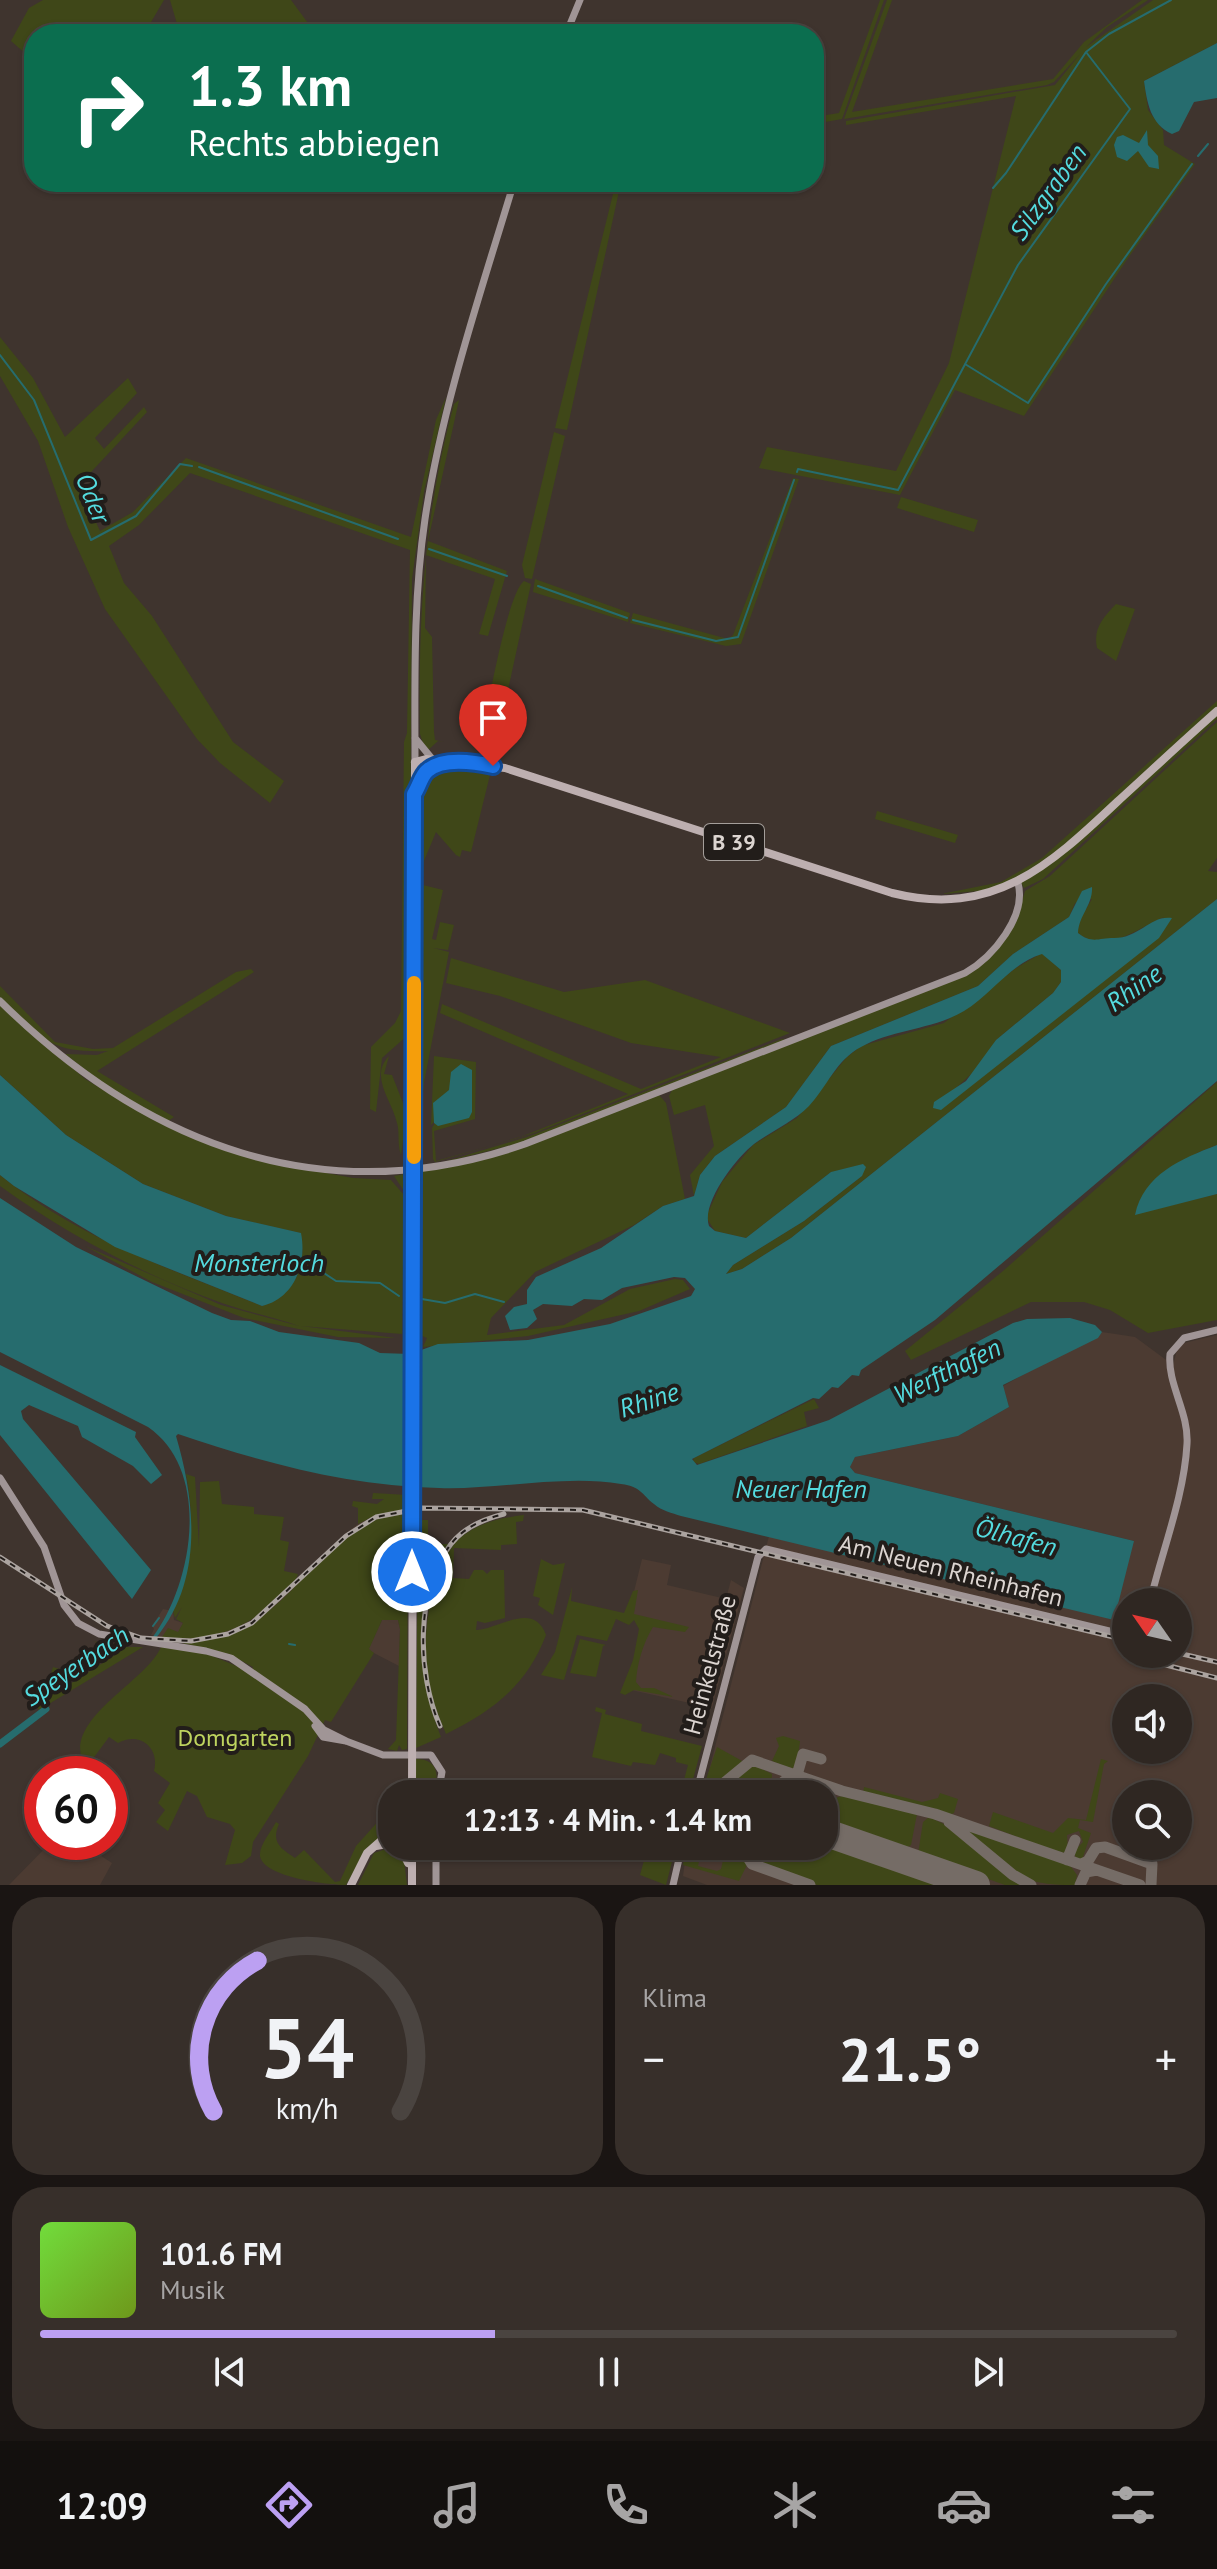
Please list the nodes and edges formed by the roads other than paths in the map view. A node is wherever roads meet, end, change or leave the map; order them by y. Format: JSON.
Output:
{"nodes":[{"id":1,"x":580,"y":0,"type":"edge"},
{"id":2,"x":570,"y":24,"type":"edge"},
{"id":3,"x":511,"y":192,"type":"edge"},
{"id":4,"x":1217,"y":711,"type":"edge"},
{"id":5,"x":415,"y":738,"type":"junction"},
{"id":6,"x":415,"y":762,"type":"junction"},
{"id":7,"x":434,"y":763,"type":"junction"},
{"id":8,"x":414,"y":794,"type":"junction"},
{"id":9,"x":1018,"y":883,"type":"junction"},
{"id":10,"x":0,"y":1001,"type":"edge"},
{"id":11,"x":1217,"y":1330,"type":"edge"},
{"id":12,"x":0,"y":1478,"type":"edge"},
{"id":13,"x":766,"y":1549,"type":"joint"},
{"id":14,"x":1154,"y":1588,"type":"edge"},
{"id":15,"x":1112,"y":1632,"type":"edge"},
{"id":16,"x":299,"y":1706,"type":"junction"},
{"id":17,"x":346,"y":1741,"type":"junction"},
{"id":18,"x":411,"y":1780,"type":"edge"},
{"id":19,"x":441,"y":1780,"type":"edge"},
{"id":20,"x":700,"y":1780,"type":"edge"},
{"id":21,"x":378,"y":1843,"type":"edge"},
{"id":22,"x":378,"y":1847,"type":"edge"},
{"id":23,"x":408,"y":1860,"type":"edge"},
{"id":24,"x":412,"y":1860,"type":"edge"},
{"id":25,"x":436,"y":1860,"type":"edge"},
{"id":26,"x":679,"y":1860,"type":"edge"},
{"id":27,"x":412,"y":1881,"type":"edge"},
{"id":28,"x":353,"y":1884,"type":"edge"},
{"id":29,"x":436,"y":1885,"type":"edge"},
{"id":30,"x":673,"y":1885,"type":"edge"}],
"edges":[{"from":1,"to":2,"type":"street"},
{"from":3,"to":5,"type":"street"},
{"from":4,"to":9,"type":"main road","number":"B 39"},
{"from":5,"to":6,"type":"street"},
{"from":5,"to":7,"type":"street"},
{"from":6,"to":7,"type":"main road","number":"B 39"},
{"from":6,"to":8,"type":"main road"},
{"from":7,"to":8,"type":"main road"},
{"from":7,"to":9,"type":"main road","number":"B 39"},
{"from":8,"to":18,"type":"main road"},
{"from":9,"to":10,"type":"street"},
{"from":11,"to":14,"type":"street"},
{"from":12,"to":16,"type":"street"},
{"from":13,"to":15,"type":"street","name":"Am Neuen Rheinhafen"},
{"from":13,"to":20,"type":"street","name":"Heinkelstraße"},
{"from":16,"to":17,"type":"street"},
{"from":16,"to":17,"type":"street"},
{"from":17,"to":19,"type":"street"},
{"from":21,"to":28,"type":"main road"},
{"from":22,"to":28,"type":"main road"},
{"from":23,"to":27,"type":"main road"},
{"from":24,"to":27,"type":"main road"},
{"from":25,"to":29,"type":"street"},
{"from":26,"to":30,"type":"street"}]}
